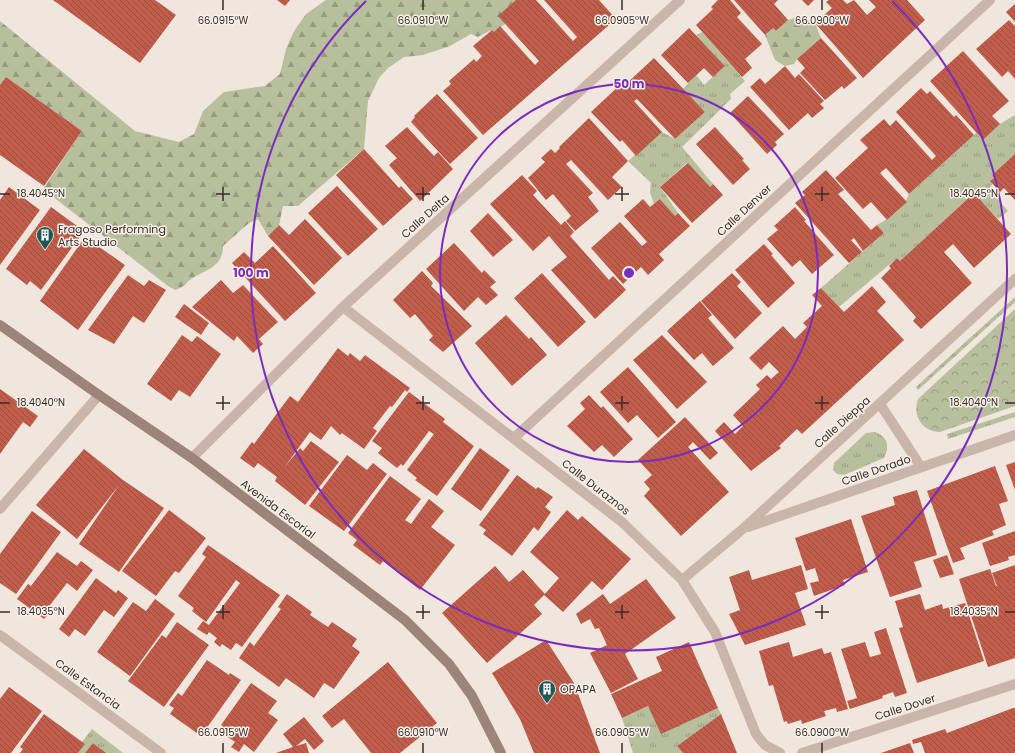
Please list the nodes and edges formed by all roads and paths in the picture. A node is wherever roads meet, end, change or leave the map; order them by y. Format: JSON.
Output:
{"nodes":[{"id":1,"x":680,"y":0,"type":"edge"},
{"id":2,"x":990,"y":0,"type":"edge"},
{"id":3,"x":1015,"y":279,"type":"edge"},
{"id":4,"x":343,"y":307,"type":"junction"},
{"id":5,"x":0,"y":324,"type":"edge"},
{"id":6,"x":99,"y":395,"type":"junction"},
{"id":7,"x":880,"y":404,"type":"junction"},
{"id":8,"x":1015,"y":435,"type":"edge"},
{"id":9,"x":514,"y":438,"type":"junction"},
{"id":10,"x":192,"y":458,"type":"junction"},
{"id":11,"x":921,"y":467,"type":"junction"},
{"id":12,"x":0,"y":509,"type":"edge"},
{"id":13,"x":744,"y":528,"type":"junction"},
{"id":14,"x":682,"y":580,"type":"junction"},
{"id":15,"x":0,"y":635,"type":"edge"},
{"id":16,"x":1015,"y":684,"type":"edge"},
{"id":17,"x":161,"y":753,"type":"edge"},
{"id":18,"x":501,"y":753,"type":"edge"},
{"id":19,"x":780,"y":753,"type":"edge"},
{"id":20,"x":802,"y":753,"type":"edge"}],
"edges":[{"from":1,"to":4,"type":"street","name":"Calle Delta"},
{"from":2,"to":9,"type":"street","name":"Calle Denver"},
{"from":3,"to":7,"type":"street","name":"Calle Dieppa"},
{"from":4,"to":9,"type":"street","name":"Calle Duraznos"},
{"from":4,"to":10,"type":"street","name":"Calle Delta"},
{"from":5,"to":6,"type":"street","name":"Avenida Escorial"},
{"from":6,"to":10,"type":"street","name":"Avenida Escorial"},
{"from":6,"to":12,"type":"street"},
{"from":7,"to":11,"type":"street"},
{"from":7,"to":13,"type":"street","name":"Calle Dieppa"},
{"from":8,"to":11,"type":"street","name":"Calle Dorado"},
{"from":9,"to":14,"type":"street","name":"Calle Duraznos"},
{"from":10,"to":18,"type":"street","name":"Avenida Escorial"},
{"from":11,"to":13,"type":"street","name":"Calle Dorado"},
{"from":13,"to":14,"type":"street","name":"Calle Dieppa"},
{"from":14,"to":19,"type":"street","name":"Calle Duraznos"},
{"from":15,"to":17,"type":"street","name":"Calle Estancia"},
{"from":16,"to":20,"type":"street","name":"Calle Dover"}]}
